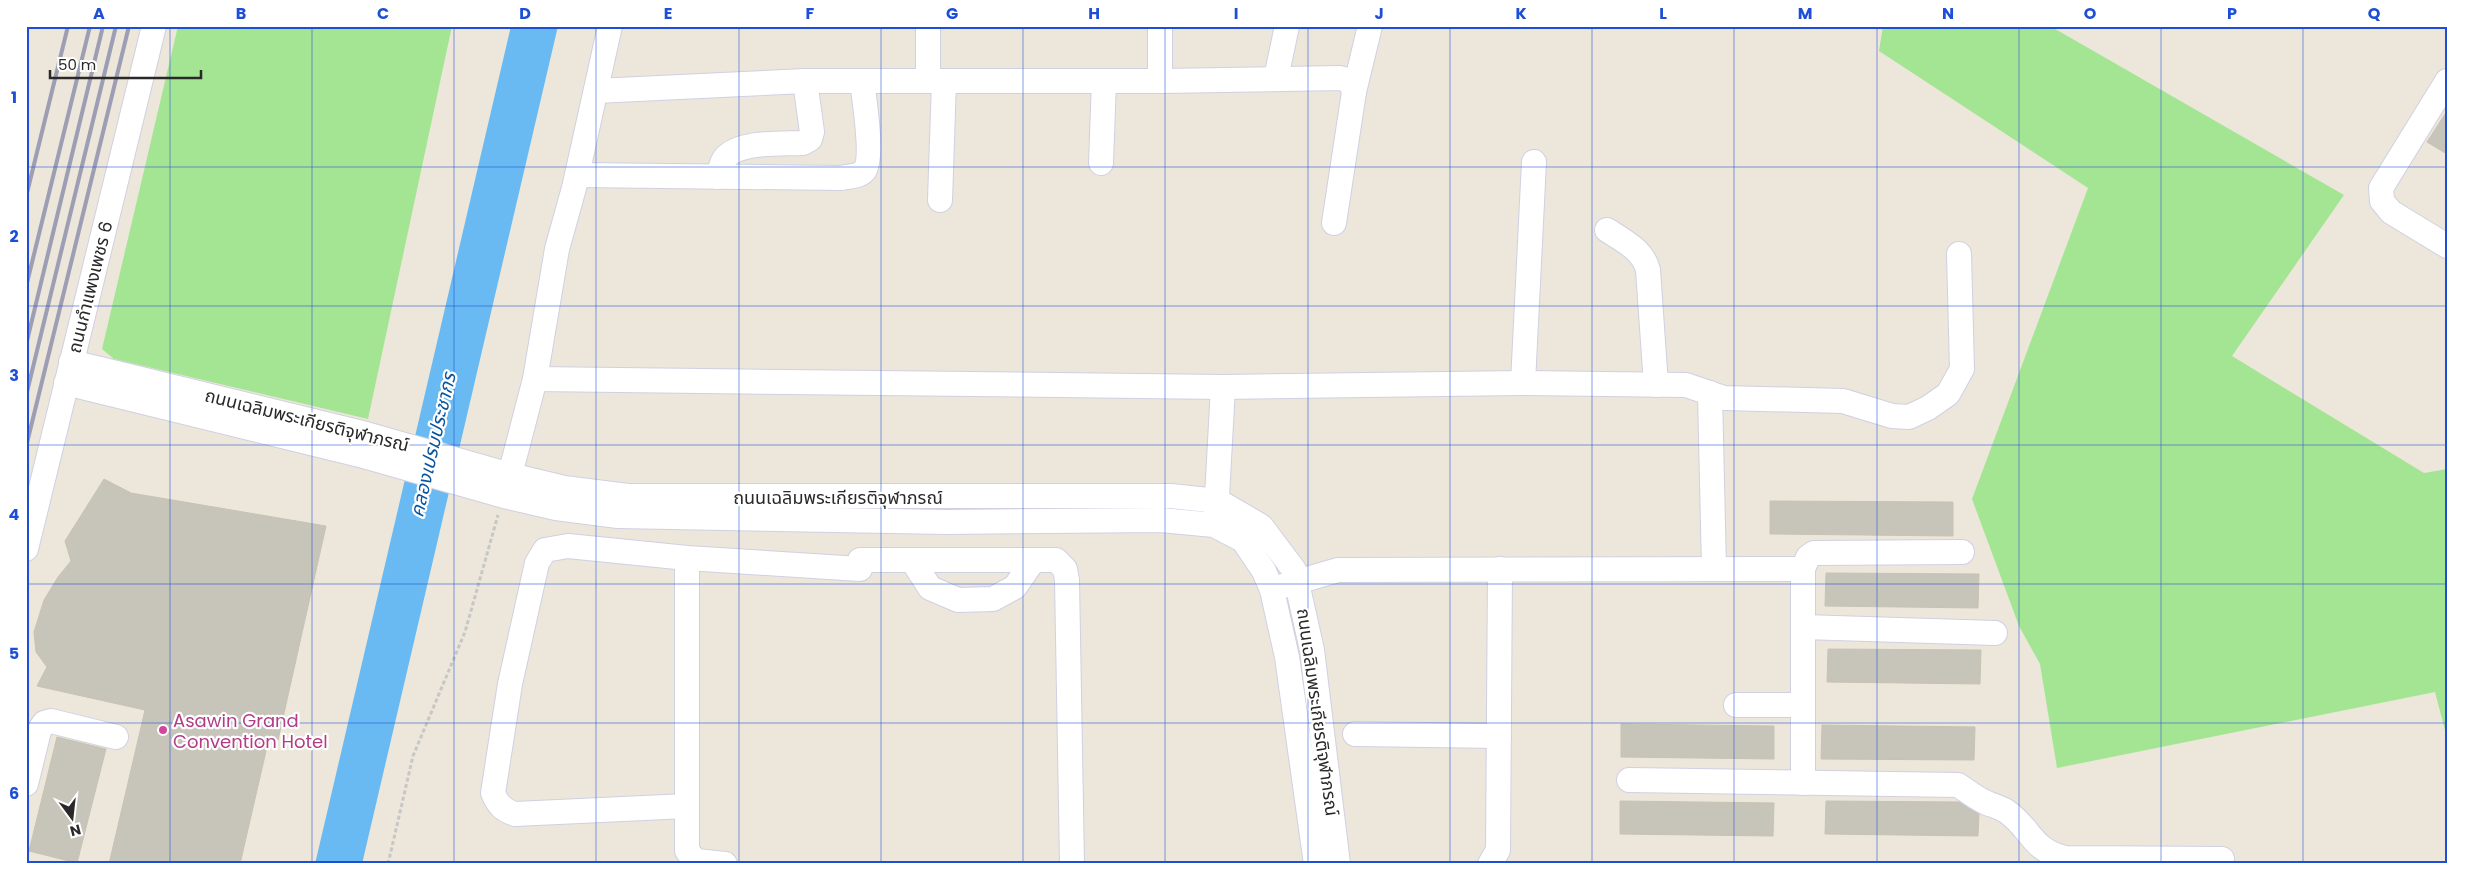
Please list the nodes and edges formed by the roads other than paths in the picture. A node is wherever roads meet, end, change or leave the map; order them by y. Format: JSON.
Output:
{"nodes":[{"id":1,"x":154,"y":26,"type":"edge"},
{"id":2,"x":610,"y":26,"type":"edge"},
{"id":3,"x":928,"y":26,"type":"edge"},
{"id":4,"x":1160,"y":26,"type":"edge"},
{"id":5,"x":1287,"y":26,"type":"edge"},
{"id":6,"x":1370,"y":26,"type":"edge"},
{"id":7,"x":1276,"y":78,"type":"junction"},
{"id":8,"x":805,"y":81,"type":"junction"},
{"id":9,"x":862,"y":81,"type":"junction"},
{"id":10,"x":936,"y":81,"type":"junction"},
{"id":11,"x":1104,"y":81,"type":"junction"},
{"id":12,"x":1160,"y":81,"type":"junction"},
{"id":13,"x":2447,"y":81,"type":"edge"},
{"id":14,"x":596,"y":92,"type":"junction"},
{"id":15,"x":1354,"y":92,"type":"junction"},
{"id":16,"x":1534,"y":162,"type":"dead end"},
{"id":17,"x":1101,"y":163,"type":"dead end"},
{"id":18,"x":577,"y":175,"type":"junction"},
{"id":19,"x":718,"y":177,"type":"junction"},
{"id":20,"x":940,"y":200,"type":"dead end"},
{"id":21,"x":1334,"y":223,"type":"dead end"},
{"id":22,"x":1608,"y":230,"type":"dead end"},
{"id":23,"x":2447,"y":246,"type":"edge"},
{"id":24,"x":1959,"y":254,"type":"dead end"},
{"id":25,"x":69,"y":372,"type":"junction"},
{"id":26,"x":534,"y":380,"type":"junction"},
{"id":27,"x":1523,"y":383,"type":"junction"},
{"id":28,"x":1656,"y":385,"type":"junction"},
{"id":29,"x":1223,"y":387,"type":"junction"},
{"id":30,"x":1710,"y":393,"type":"junction"},
{"id":31,"x":497,"y":482,"type":"junction"},
{"id":32,"x":946,"y":498,"type":"junction"},
{"id":33,"x":1218,"y":500,"type":"junction"},
{"id":34,"x":946,"y":522,"type":"junction"},
{"id":35,"x":1214,"y":525,"type":"junction"},
{"id":36,"x":26,"y":548,"type":"edge"},
{"id":37,"x":1962,"y":552,"type":"dead end"},
{"id":38,"x":687,"y":558,"type":"junction"},
{"id":39,"x":912,"y":560,"type":"junction"},
{"id":40,"x":945,"y":560,"type":"junction"},
{"id":41,"x":1033,"y":561,"type":"junction"},
{"id":42,"x":1500,"y":569,"type":"junction"},
{"id":43,"x":1714,"y":569,"type":"junction"},
{"id":44,"x":1803,"y":569,"type":"junction"},
{"id":45,"x":1296,"y":581,"type":"junction"},
{"id":46,"x":1272,"y":590,"type":"junction"},
{"id":47,"x":1803,"y":627,"type":"junction"},
{"id":48,"x":1995,"y":633,"type":"dead end"},
{"id":49,"x":1736,"y":705,"type":"dead end"},
{"id":50,"x":1803,"y":705,"type":"junction"},
{"id":51,"x":1355,"y":734,"type":"dead end"},
{"id":52,"x":1499,"y":736,"type":"junction"},
{"id":53,"x":116,"y":738,"type":"dead end"},
{"id":54,"x":1629,"y":780,"type":"dead end"},
{"id":55,"x":1803,"y":783,"type":"junction"},
{"id":56,"x":26,"y":784,"type":"edge"},
{"id":57,"x":687,"y":806,"type":"junction"},
{"id":58,"x":2222,"y":859,"type":"dead end"},
{"id":59,"x":1327,"y":863,"type":"edge"},
{"id":60,"x":725,"y":864,"type":"edge"},
{"id":61,"x":1072,"y":864,"type":"edge"},
{"id":62,"x":1490,"y":864,"type":"edge"}],
"edges":[{"from":1,"to":25,"type":"street","name":"ถนนกำแพงเพชร 6"},
{"from":2,"to":14,"type":"street"},
{"from":3,"to":10,"type":"street"},
{"from":4,"to":12,"type":"street"},
{"from":5,"to":7,"type":"street"},
{"from":6,"to":15,"type":"street"},
{"from":7,"to":12,"type":"street"},
{"from":7,"to":15,"type":"street"},
{"from":8,"to":9,"type":"street"},
{"from":8,"to":14,"type":"street"},
{"from":8,"to":19,"type":"street"},
{"from":9,"to":10,"type":"street"},
{"from":9,"to":19,"type":"street"},
{"from":10,"to":11,"type":"street"},
{"from":10,"to":20,"type":"street"},
{"from":11,"to":12,"type":"street"},
{"from":11,"to":17,"type":"street"},
{"from":13,"to":23,"type":"street"},
{"from":14,"to":18,"type":"street"},
{"from":15,"to":21,"type":"street"},
{"from":16,"to":27,"type":"street"},
{"from":18,"to":19,"type":"street"},
{"from":18,"to":26,"type":"street"},
{"from":22,"to":28,"type":"street"},
{"from":24,"to":30,"type":"street"},
{"from":25,"to":31,"type":"street","name":"ถนนเฉลิมพระเกียรติจุฬาภรณ์"},
{"from":25,"to":36,"type":"street","name":"ถนนกำแพงเพชร 6"},
{"from":26,"to":29,"type":"street"},
{"from":26,"to":31,"type":"street"},
{"from":27,"to":28,"type":"street"},
{"from":27,"to":29,"type":"street"},
{"from":28,"to":30,"type":"street"},
{"from":29,"to":33,"type":"street"},
{"from":30,"to":43,"type":"street"},
{"from":31,"to":32,"type":"street","name":"ถนนเฉลิมพระเกียรติจุฬาภรณ์"},
{"from":31,"to":34,"type":"street","name":"ถนนเฉลิมพระเกียรติจุฬาภรณ์"},
{"from":32,"to":33,"type":"street","name":"ถนนเฉลิมพระเกียรติจุฬาภรณ์"},
{"from":32,"to":34,"type":"street"},
{"from":33,"to":35,"type":"street"},
{"from":33,"to":45,"type":"street","name":"ถนนเฉลิมพระเกียรติจุฬาภรณ์"},
{"from":34,"to":35,"type":"street","name":"ถนนเฉลิมพระเกียรติจุฬาภรณ์"},
{"from":34,"to":40,"type":"street"},
{"from":35,"to":46,"type":"street","name":"ถนนเฉลิมพระเกียรติจุฬาภรณ์"},
{"from":37,"to":44,"type":"street"},
{"from":38,"to":39,"type":"street"},
{"from":38,"to":57,"type":"street"},
{"from":38,"to":57,"type":"street"},
{"from":39,"to":40,"type":"street"},
{"from":39,"to":41,"type":"street"},
{"from":40,"to":41,"type":"street"},
{"from":41,"to":61,"type":"street"},
{"from":42,"to":43,"type":"street"},
{"from":42,"to":45,"type":"street"},
{"from":42,"to":52,"type":"street"},
{"from":43,"to":44,"type":"street"},
{"from":44,"to":47,"type":"street"},
{"from":45,"to":46,"type":"street"},
{"from":45,"to":59,"type":"street","name":"ถนนเฉลิมพระเกียรติจุฬาภรณ์"},
{"from":46,"to":59,"type":"street","name":"ถนนเฉลิมพระเกียรติจุฬาภรณ์"},
{"from":47,"to":48,"type":"street"},
{"from":47,"to":50,"type":"street"},
{"from":49,"to":50,"type":"street"},
{"from":50,"to":55,"type":"street"},
{"from":51,"to":52,"type":"street"},
{"from":52,"to":62,"type":"street"},
{"from":53,"to":56,"type":"street"},
{"from":54,"to":55,"type":"street"},
{"from":55,"to":58,"type":"street"},
{"from":57,"to":60,"type":"street"}]}
